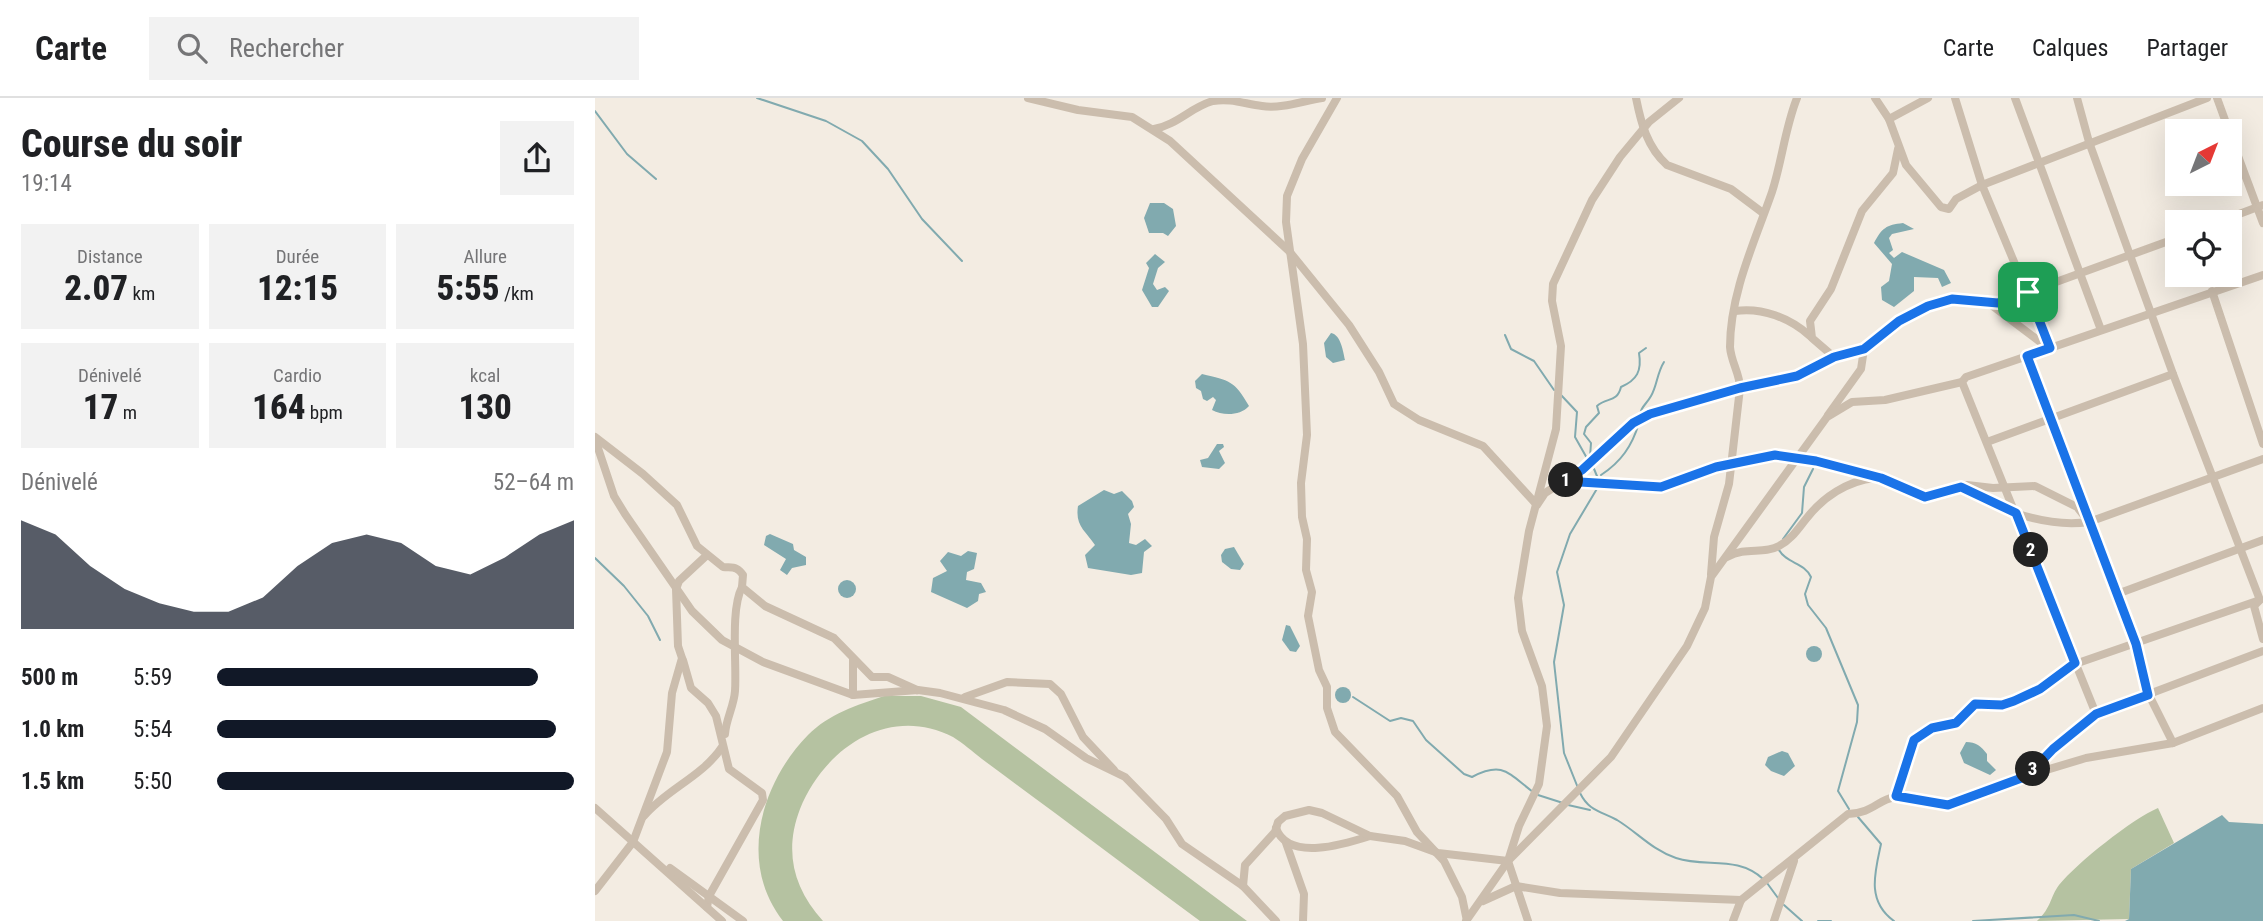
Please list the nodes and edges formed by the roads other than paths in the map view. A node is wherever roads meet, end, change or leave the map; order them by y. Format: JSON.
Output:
{"nodes":[{"id":1,"x":1028,"y":98,"type":"edge"},
{"id":2,"x":1322,"y":98,"type":"edge"},
{"id":3,"x":1337,"y":98,"type":"edge"},
{"id":4,"x":1636,"y":98,"type":"edge"},
{"id":5,"x":1679,"y":98,"type":"edge"},
{"id":6,"x":1797,"y":98,"type":"edge"},
{"id":7,"x":1875,"y":98,"type":"edge"},
{"id":8,"x":1928,"y":98,"type":"edge"},
{"id":9,"x":1955,"y":98,"type":"edge"},
{"id":10,"x":2015,"y":98,"type":"edge"},
{"id":11,"x":2077,"y":98,"type":"edge"},
{"id":12,"x":2207,"y":98,"type":"edge"},
{"id":13,"x":2217,"y":98,"type":"edge"},
{"id":14,"x":1889,"y":119,"type":"junction"},
{"id":15,"x":2224,"y":119,"type":"edge"},
{"id":16,"x":1644,"y":128,"type":"junction"},
{"id":17,"x":1154,"y":129,"type":"junction"},
{"id":18,"x":2089,"y":142,"type":"junction"},
{"id":19,"x":1898,"y":143,"type":"junction"},
{"id":20,"x":2038,"y":161,"type":"junction"},
{"id":21,"x":2242,"y":163,"type":"edge"},
{"id":22,"x":1983,"y":185,"type":"junction"},
{"id":23,"x":2260,"y":206,"type":"edge"},
{"id":24,"x":2242,"y":213,"type":"edge"},
{"id":25,"x":1763,"y":214,"type":"junction"},
{"id":26,"x":2263,"y":223,"type":"edge"},
{"id":27,"x":2165,"y":243,"type":"edge"},
{"id":28,"x":1289,"y":251,"type":"junction"},
{"id":29,"x":2130,"y":256,"type":"junction"},
{"id":30,"x":2080,"y":274,"type":"junction"},
{"id":31,"x":2263,"y":275,"type":"edge"},
{"id":32,"x":2212,"y":291,"type":"junction"},
{"id":33,"x":2028,"y":292,"type":"junction"},
{"id":34,"x":1990,"y":304,"type":"junction"},
{"id":35,"x":1735,"y":311,"type":"junction"},
{"id":36,"x":2151,"y":313,"type":"junction"},
{"id":37,"x":2101,"y":330,"type":"junction"},
{"id":38,"x":1812,"y":338,"type":"junction"},
{"id":39,"x":2050,"y":348,"type":"junction"},
{"id":40,"x":1864,"y":349,"type":"junction"},
{"id":41,"x":2027,"y":356,"type":"junction"},
{"id":42,"x":1834,"y":357,"type":"junction"},
{"id":43,"x":2173,"y":374,"type":"junction"},
{"id":44,"x":1962,"y":382,"type":"junction"},
{"id":45,"x":1740,"y":388,"type":"junction"},
{"id":46,"x":1827,"y":417,"type":"junction"},
{"id":47,"x":2051,"y":419,"type":"junction"},
{"id":48,"x":595,"y":438,"type":"edge"},
{"id":49,"x":1987,"y":442,"type":"junction"},
{"id":50,"x":2263,"y":444,"type":"edge"},
{"id":51,"x":1796,"y":457,"type":"junction"},
{"id":52,"x":2263,"y":459,"type":"edge"},
{"id":53,"x":1732,"y":463,"type":"junction"},
{"id":54,"x":1881,"y":478,"type":"junction"},
{"id":55,"x":2211,"y":478,"type":"junction"},
{"id":56,"x":1564,"y":481,"type":"junction"},
{"id":57,"x":1961,"y":487,"type":"junction"},
{"id":58,"x":2006,"y":488,"type":"junction"},
{"id":59,"x":1537,"y":505,"type":"junction"},
{"id":60,"x":2016,"y":513,"type":"junction"},
{"id":61,"x":2089,"y":522,"type":"junction"},
{"id":62,"x":2263,"y":540,"type":"edge"},
{"id":63,"x":2238,"y":549,"type":"junction"},
{"id":64,"x":707,"y":555,"type":"junction"},
{"id":65,"x":1725,"y":558,"type":"junction"},
{"id":66,"x":1711,"y":577,"type":"junction"},
{"id":67,"x":742,"y":587,"type":"junction"},
{"id":68,"x":676,"y":589,"type":"junction"},
{"id":69,"x":2117,"y":594,"type":"junction"},
{"id":70,"x":2261,"y":599,"type":"edge"},
{"id":71,"x":2263,"y":639,"type":"edge"},
{"id":72,"x":2136,"y":644,"type":"junction"},
{"id":73,"x":735,"y":648,"type":"junction"},
{"id":74,"x":2263,"y":651,"type":"edge"},
{"id":75,"x":682,"y":658,"type":"junction"},
{"id":76,"x":853,"y":660,"type":"junction"},
{"id":77,"x":2075,"y":663,"type":"junction"},
{"id":78,"x":918,"y":690,"type":"junction"},
{"id":79,"x":852,"y":695,"type":"junction"},
{"id":80,"x":2148,"y":695,"type":"junction"},
{"id":81,"x":963,"y":697,"type":"junction"},
{"id":82,"x":2263,"y":708,"type":"edge"},
{"id":83,"x":2096,"y":714,"type":"junction"},
{"id":84,"x":725,"y":740,"type":"junction"},
{"id":85,"x":2173,"y":743,"type":"junction"},
{"id":86,"x":1116,"y":772,"type":"junction"},
{"id":87,"x":2027,"y":776,"type":"junction"},
{"id":88,"x":1896,"y":796,"type":"junction"},
{"id":89,"x":595,"y":808,"type":"edge"},
{"id":90,"x":639,"y":822,"type":"junction"},
{"id":91,"x":1276,"y":828,"type":"junction"},
{"id":92,"x":1370,"y":836,"type":"junction"},
{"id":93,"x":633,"y":842,"type":"junction"},
{"id":94,"x":1286,"y":843,"type":"junction"},
{"id":95,"x":1438,"y":853,"type":"junction"},
{"id":96,"x":1796,"y":857,"type":"junction"},
{"id":97,"x":1508,"y":861,"type":"junction"},
{"id":98,"x":1243,"y":886,"type":"junction"},
{"id":99,"x":1516,"y":886,"type":"junction"},
{"id":100,"x":595,"y":891,"type":"edge"},
{"id":101,"x":709,"y":896,"type":"junction"},
{"id":102,"x":1741,"y":900,"type":"junction"},
{"id":103,"x":1479,"y":903,"type":"junction"},
{"id":104,"x":707,"y":908,"type":"junction"},
{"id":105,"x":722,"y":921,"type":"edge"},
{"id":106,"x":743,"y":921,"type":"edge"},
{"id":107,"x":1276,"y":921,"type":"edge"},
{"id":108,"x":1303,"y":921,"type":"edge"},
{"id":109,"x":1467,"y":921,"type":"edge"},
{"id":110,"x":1528,"y":921,"type":"edge"},
{"id":111,"x":1733,"y":921,"type":"edge"},
{"id":112,"x":1774,"y":921,"type":"edge"}],
"edges":[{"from":1,"to":17,"type":"street"},
{"from":2,"to":17,"type":"street"},
{"from":3,"to":28,"type":"street"},
{"from":4,"to":16,"type":"street"},
{"from":5,"to":16,"type":"street"},
{"from":6,"to":25,"type":"street"},
{"from":7,"to":14,"type":"street"},
{"from":8,"to":14,"type":"street"},
{"from":9,"to":22,"type":"street"},
{"from":10,"to":20,"type":"street"},
{"from":11,"to":18,"type":"street"},
{"from":12,"to":18,"type":"street"},
{"from":13,"to":15,"type":"street"},
{"from":14,"to":19,"type":"street"},
{"from":16,"to":25,"type":"street"},
{"from":16,"to":59,"type":"street"},
{"from":17,"to":28,"type":"street"},
{"from":18,"to":20,"type":"street"},
{"from":18,"to":29,"type":"street"},
{"from":19,"to":22,"type":"street"},
{"from":19,"to":38,"type":"street"},
{"from":20,"to":22,"type":"street"},
{"from":20,"to":30,"type":"street"},
{"from":21,"to":23,"type":"street"},
{"from":22,"to":33,"type":"street"},
{"from":23,"to":24,"type":"street"},
{"from":23,"to":26,"type":"street"},
{"from":25,"to":35,"type":"street"},
{"from":27,"to":29,"type":"street"},
{"from":28,"to":59,"type":"street"},
{"from":28,"to":95,"type":"street"},
{"from":29,"to":30,"type":"street"},
{"from":29,"to":36,"type":"street"},
{"from":30,"to":33,"type":"street"},
{"from":30,"to":37,"type":"street"},
{"from":31,"to":32,"type":"street"},
{"from":32,"to":36,"type":"street"},
{"from":32,"to":50,"type":"street"},
{"from":33,"to":34,"type":"street"},
{"from":33,"to":39,"type":"street"},
{"from":34,"to":39,"type":"street"},
{"from":34,"to":40,"type":"street"},
{"from":35,"to":38,"type":"street"},
{"from":35,"to":45,"type":"street"},
{"from":36,"to":37,"type":"street"},
{"from":36,"to":43,"type":"street"},
{"from":37,"to":39,"type":"street"},
{"from":38,"to":42,"type":"street"},
{"from":39,"to":41,"type":"street"},
{"from":40,"to":42,"type":"street"},
{"from":40,"to":46,"type":"street"},
{"from":41,"to":44,"type":"street"},
{"from":41,"to":47,"type":"street"},
{"from":42,"to":45,"type":"street"},
{"from":43,"to":47,"type":"street"},
{"from":43,"to":55,"type":"street"},
{"from":44,"to":46,"type":"street"},
{"from":44,"to":49,"type":"street"},
{"from":45,"to":53,"type":"street"},
{"from":45,"to":56,"type":"street"},
{"from":46,"to":51,"type":"street"},
{"from":47,"to":49,"type":"street"},
{"from":47,"to":61,"type":"street"},
{"from":48,"to":64,"type":"street"},
{"from":48,"to":68,"type":"street"},
{"from":49,"to":58,"type":"street"},
{"from":51,"to":53,"type":"street"},
{"from":51,"to":54,"type":"street"},
{"from":51,"to":65,"type":"street"},
{"from":52,"to":55,"type":"street"},
{"from":53,"to":56,"type":"street"},
{"from":53,"to":66,"type":"street"},
{"from":54,"to":57,"type":"street"},
{"from":54,"to":65,"type":"street"},
{"from":55,"to":61,"type":"street"},
{"from":55,"to":63,"type":"street"},
{"from":56,"to":59,"type":"street"},
{"from":57,"to":58,"type":"street"},
{"from":57,"to":60,"type":"street"},
{"from":58,"to":60,"type":"street"},
{"from":58,"to":61,"type":"street"},
{"from":59,"to":97,"type":"street"},
{"from":60,"to":61,"type":"street"},
{"from":60,"to":77,"type":"street"},
{"from":61,"to":69,"type":"street"},
{"from":62,"to":63,"type":"street"},
{"from":63,"to":69,"type":"street"},
{"from":63,"to":70,"type":"street"},
{"from":64,"to":67,"type":"street"},
{"from":64,"to":68,"type":"street"},
{"from":65,"to":66,"type":"street"},
{"from":66,"to":97,"type":"street"},
{"from":67,"to":73,"type":"street"},
{"from":67,"to":76,"type":"street"},
{"from":68,"to":73,"type":"street"},
{"from":68,"to":75,"type":"street"},
{"from":69,"to":72,"type":"street"},
{"from":70,"to":71,"type":"street"},
{"from":70,"to":72,"type":"street"},
{"from":72,"to":77,"type":"street"},
{"from":72,"to":80,"type":"street"},
{"from":73,"to":79,"type":"street"},
{"from":73,"to":84,"type":"street"},
{"from":74,"to":80,"type":"street"},
{"from":75,"to":84,"type":"street"},
{"from":75,"to":90,"type":"street"},
{"from":76,"to":78,"type":"street"},
{"from":76,"to":79,"type":"street"},
{"from":77,"to":83,"type":"street"},
{"from":77,"to":88,"type":"street"},
{"from":78,"to":79,"type":"street"},
{"from":78,"to":81,"type":"street"},
{"from":80,"to":83,"type":"street"},
{"from":80,"to":85,"type":"street"},
{"from":81,"to":86,"type":"street"},
{"from":81,"to":86,"type":"street"},
{"from":82,"to":85,"type":"street"},
{"from":83,"to":87,"type":"street"},
{"from":84,"to":90,"type":"street"},
{"from":84,"to":101,"type":"street"},
{"from":85,"to":87,"type":"street"},
{"from":86,"to":98,"type":"street"},
{"from":87,"to":88,"type":"street"},
{"from":88,"to":96,"type":"street"},
{"from":89,"to":93,"type":"street"},
{"from":90,"to":93,"type":"street"},
{"from":91,"to":92,"type":"street"},
{"from":91,"to":94,"type":"street"},
{"from":91,"to":98,"type":"street"},
{"from":92,"to":94,"type":"street"},
{"from":92,"to":95,"type":"street"},
{"from":93,"to":100,"type":"street"},
{"from":93,"to":101,"type":"street"},
{"from":93,"to":104,"type":"street"},
{"from":94,"to":108,"type":"street"},
{"from":95,"to":97,"type":"street"},
{"from":95,"to":109,"type":"street"},
{"from":96,"to":102,"type":"street"},
{"from":96,"to":112,"type":"street"},
{"from":97,"to":99,"type":"street"},
{"from":97,"to":103,"type":"street"},
{"from":98,"to":107,"type":"street"},
{"from":99,"to":102,"type":"street"},
{"from":99,"to":103,"type":"street"},
{"from":99,"to":110,"type":"street"},
{"from":101,"to":104,"type":"street"},
{"from":101,"to":106,"type":"street"},
{"from":102,"to":111,"type":"street"},
{"from":103,"to":109,"type":"street"},
{"from":104,"to":105,"type":"street"}]}
